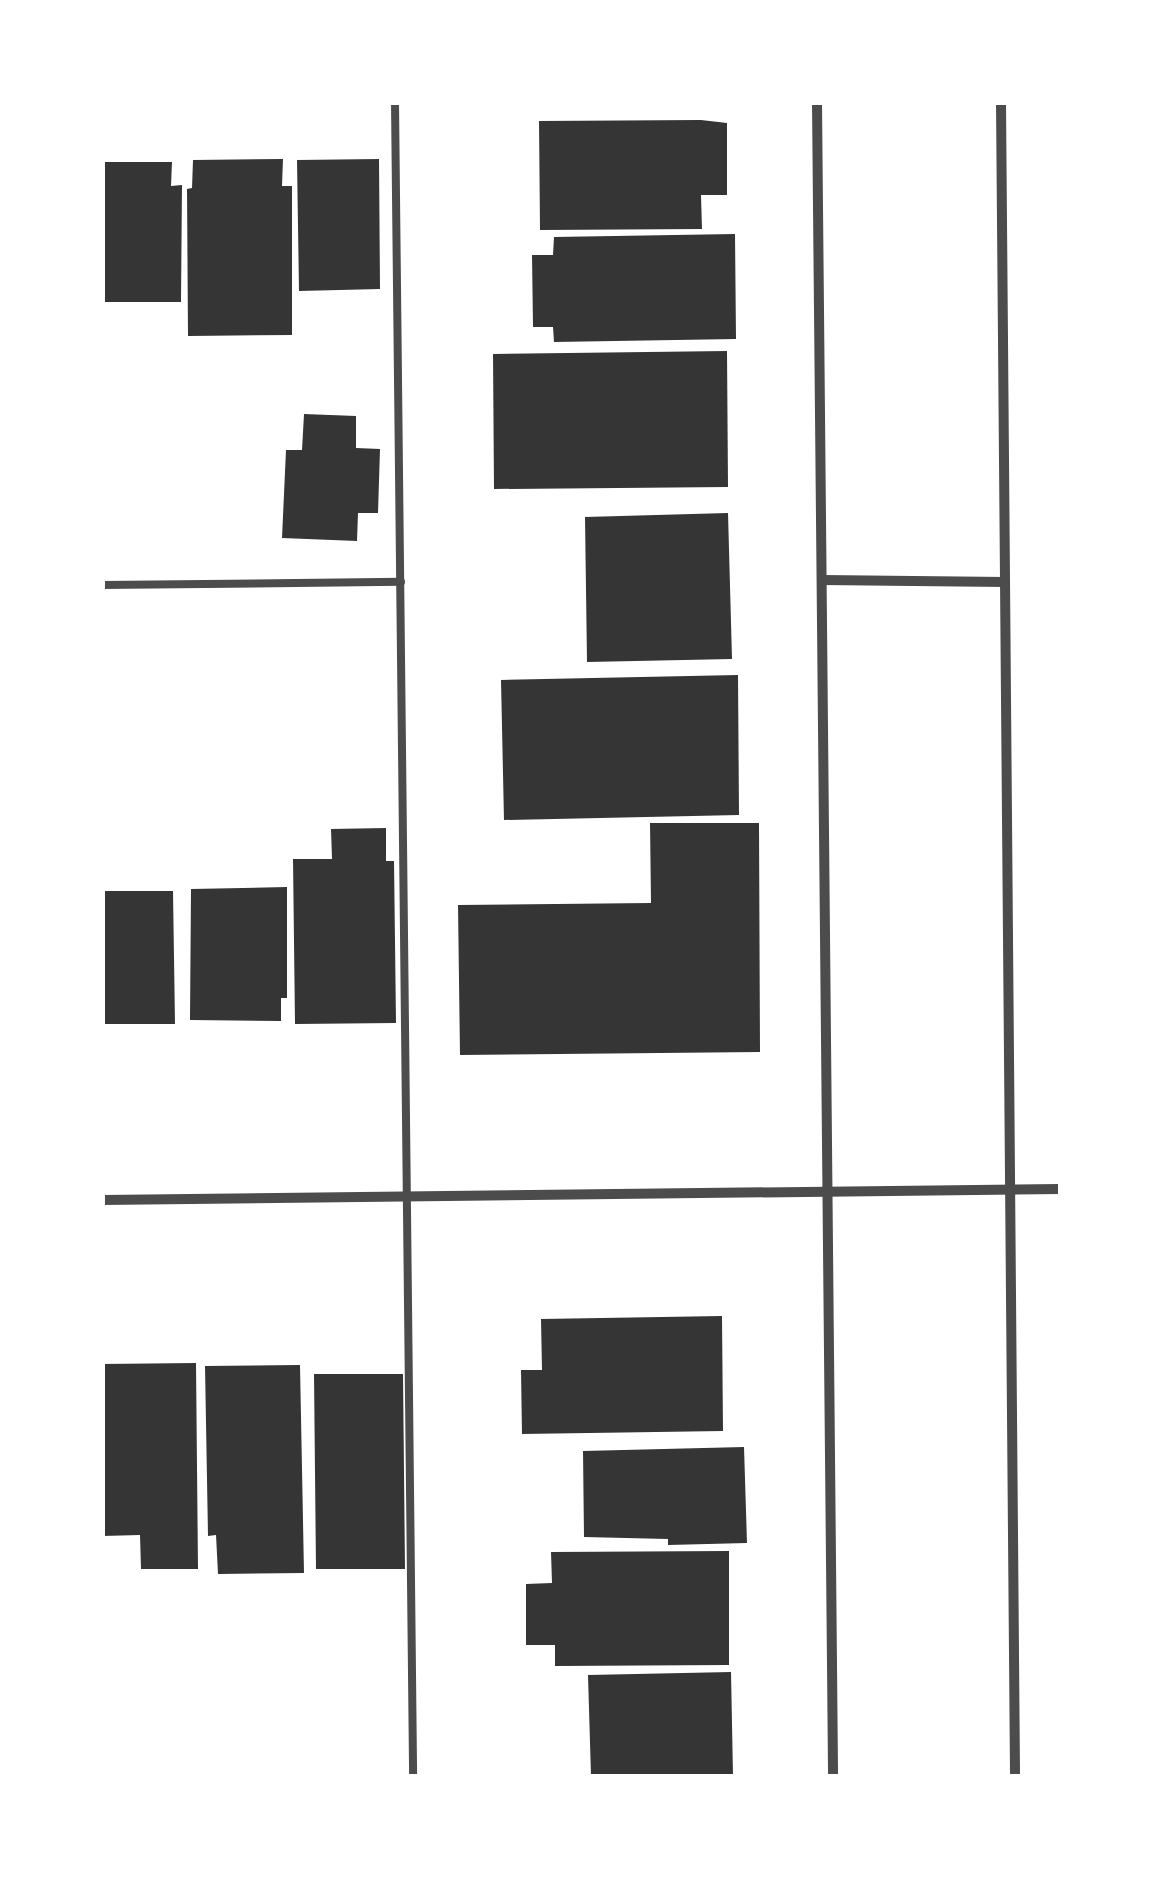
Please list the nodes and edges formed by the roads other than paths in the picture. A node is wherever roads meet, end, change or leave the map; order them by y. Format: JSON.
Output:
{"nodes":[{"id":1,"x":395,"y":102,"type":"edge"},
{"id":2,"x":817,"y":102,"type":"edge"},
{"id":3,"x":1001,"y":102,"type":"edge"},
{"id":4,"x":822,"y":580,"type":"junction"},
{"id":5,"x":400,"y":582,"type":"junction"},
{"id":6,"x":1005,"y":582,"type":"junction"},
{"id":7,"x":102,"y":585,"type":"edge"},
{"id":8,"x":1060,"y":1189,"type":"edge"},
{"id":9,"x":1009,"y":1190,"type":"junction"},
{"id":10,"x":827,"y":1192,"type":"junction"},
{"id":11,"x":406,"y":1197,"type":"junction"},
{"id":12,"x":102,"y":1200,"type":"edge"},
{"id":13,"x":412,"y":1776,"type":"edge"},
{"id":14,"x":834,"y":1776,"type":"edge"},
{"id":15,"x":1015,"y":1776,"type":"edge"}],
"edges":[{"from":1,"to":5,"type":"lane"},
{"from":2,"to":4,"type":"street"},
{"from":3,"to":6,"type":"street"},
{"from":4,"to":6,"type":"street"},
{"from":4,"to":10,"type":"street"},
{"from":5,"to":7,"type":"lane"},
{"from":5,"to":11,"type":"lane"},
{"from":6,"to":9,"type":"street"},
{"from":8,"to":9,"type":"street"},
{"from":9,"to":10,"type":"street"},
{"from":9,"to":15,"type":"street"},
{"from":10,"to":11,"type":"street"},
{"from":10,"to":14,"type":"street"},
{"from":11,"to":12,"type":"street"},
{"from":11,"to":13,"type":"lane"}]}
